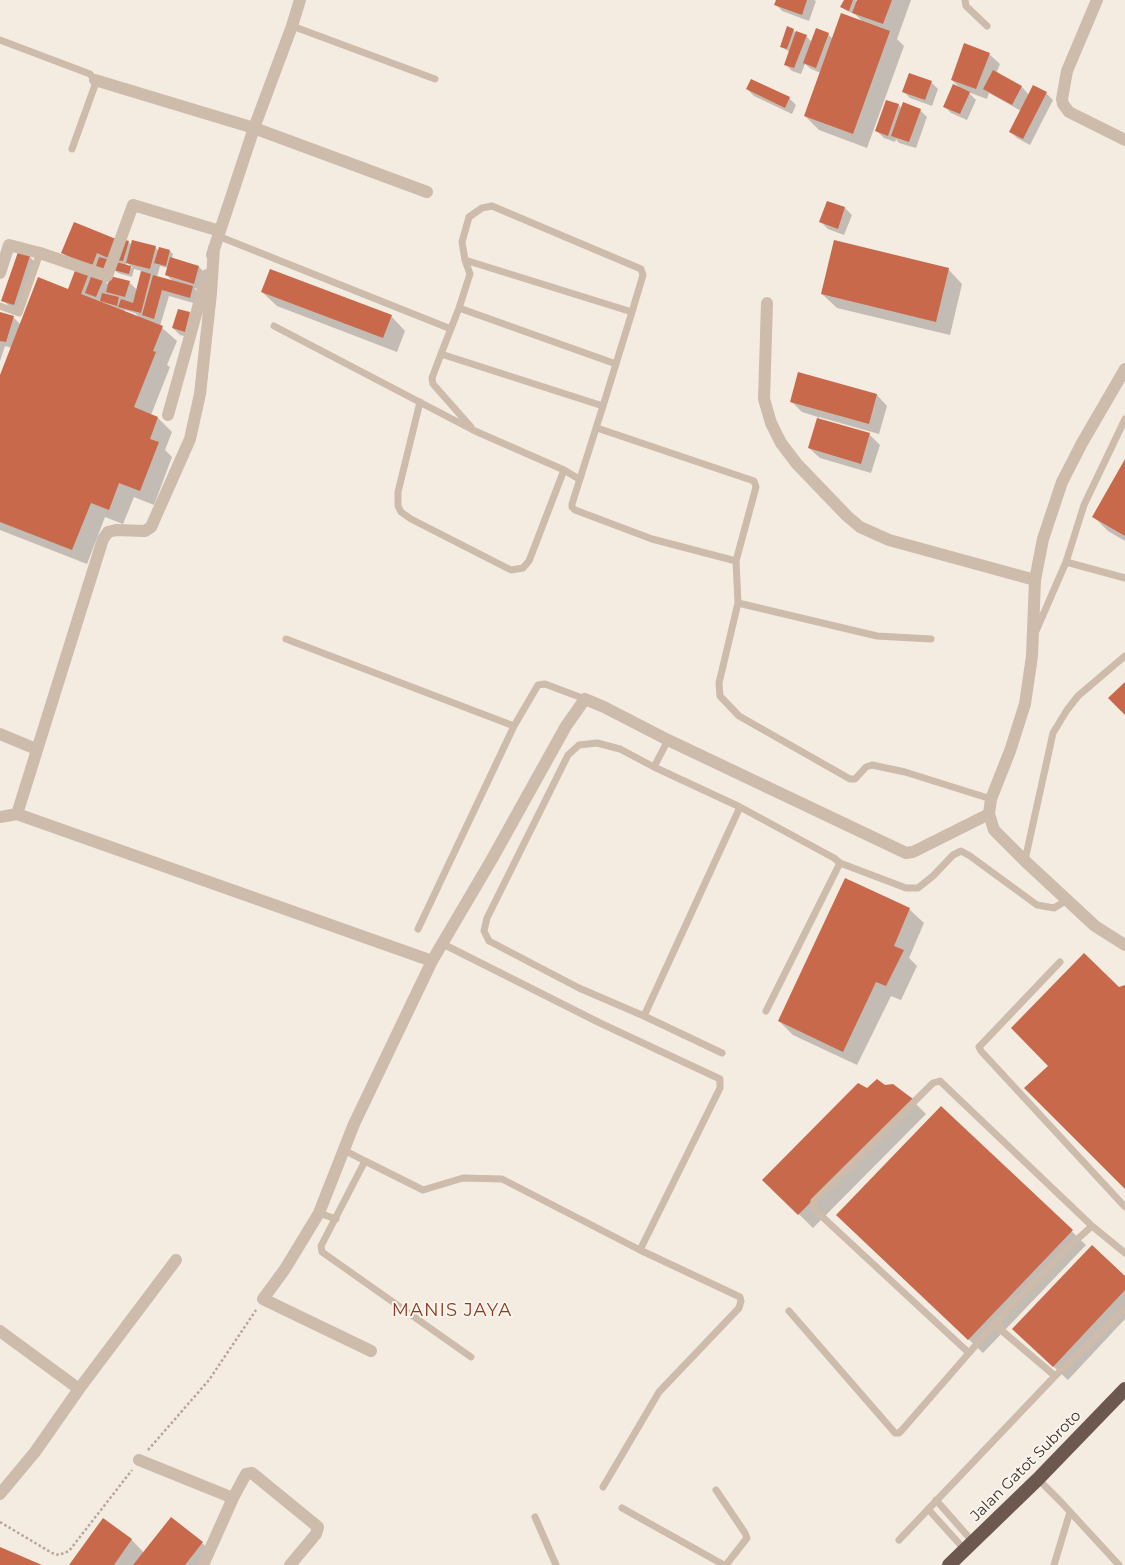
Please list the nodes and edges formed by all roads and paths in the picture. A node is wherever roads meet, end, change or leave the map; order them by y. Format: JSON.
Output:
{"nodes":[{"id":1,"x":300,"y":0,"type":"edge"},
{"id":2,"x":965,"y":0,"type":"edge"},
{"id":3,"x":1097,"y":0,"type":"edge"},
{"id":4,"x":292,"y":26,"type":"junction"},
{"id":5,"x":987,"y":26,"type":"dead end"},
{"id":6,"x":0,"y":40,"type":"edge"},
{"id":7,"x":435,"y":78,"type":"dead end"},
{"id":8,"x":95,"y":80,"type":"junction"},
{"id":9,"x":254,"y":128,"type":"junction"},
{"id":10,"x":1125,"y":140,"type":"edge"},
{"id":11,"x":72,"y":149,"type":"dead end"},
{"id":12,"x":427,"y":192,"type":"dead end"},
{"id":13,"x":218,"y":238,"type":"junction"},
{"id":14,"x":40,"y":253,"type":"junction"},
{"id":15,"x":465,"y":260,"type":"junction"},
{"id":16,"x":0,"y":273,"type":"edge"},
{"id":17,"x":768,"y":303,"type":"dead end"},
{"id":18,"x":0,"y":306,"type":"edge"},
{"id":19,"x":459,"y":308,"type":"junction"},
{"id":20,"x":632,"y":312,"type":"junction"},
{"id":21,"x":274,"y":326,"type":"dead end"},
{"id":22,"x":451,"y":329,"type":"junction"},
{"id":23,"x":441,"y":354,"type":"junction"},
{"id":24,"x":616,"y":364,"type":"junction"},
{"id":25,"x":1125,"y":368,"type":"edge"},
{"id":26,"x":420,"y":402,"type":"junction"},
{"id":27,"x":604,"y":406,"type":"junction"},
{"id":28,"x":168,"y":415,"type":"dead end"},
{"id":29,"x":1125,"y":419,"type":"edge"},
{"id":30,"x":597,"y":428,"type":"junction"},
{"id":31,"x":475,"y":431,"type":"junction"},
{"id":32,"x":564,"y":470,"type":"junction"},
{"id":33,"x":580,"y":480,"type":"junction"},
{"id":34,"x":736,"y":561,"type":"junction"},
{"id":35,"x":1066,"y":562,"type":"junction"},
{"id":36,"x":1125,"y":578,"type":"edge"},
{"id":37,"x":1035,"y":580,"type":"junction"},
{"id":38,"x":738,"y":603,"type":"junction"},
{"id":39,"x":1034,"y":638,"type":"junction"},
{"id":40,"x":286,"y":639,"type":"dead end"},
{"id":41,"x":931,"y":639,"type":"dead end"},
{"id":42,"x":1125,"y":656,"type":"edge"},
{"id":43,"x":585,"y":699,"type":"junction"},
{"id":44,"x":514,"y":726,"type":"junction"},
{"id":45,"x":0,"y":734,"type":"edge"},
{"id":46,"x":668,"y":740,"type":"junction"},
{"id":47,"x":36,"y":749,"type":"junction"},
{"id":48,"x":654,"y":767,"type":"junction"},
{"id":49,"x":991,"y":800,"type":"junction"},
{"id":50,"x":740,"y":807,"type":"junction"},
{"id":51,"x":17,"y":814,"type":"junction"},
{"id":52,"x":989,"y":814,"type":"junction"},
{"id":53,"x":0,"y":817,"type":"edge"},
{"id":54,"x":1025,"y":861,"type":"junction"},
{"id":55,"x":840,"y":863,"type":"junction"},
{"id":56,"x":1067,"y":900,"type":"junction"},
{"id":57,"x":418,"y":929,"type":"dead end"},
{"id":58,"x":441,"y":943,"type":"junction"},
{"id":59,"x":1125,"y":944,"type":"edge"},
{"id":60,"x":432,"y":961,"type":"junction"},
{"id":61,"x":1060,"y":962,"type":"dead end"},
{"id":62,"x":766,"y":1011,"type":"dead end"},
{"id":63,"x":644,"y":1016,"type":"junction"},
{"id":64,"x":722,"y":1053,"type":"dead end"},
{"id":65,"x":344,"y":1150,"type":"junction"},
{"id":66,"x":365,"y":1161,"type":"junction"},
{"id":67,"x":1125,"y":1206,"type":"edge"},
{"id":68,"x":319,"y":1213,"type":"junction"},
{"id":69,"x":336,"y":1219,"type":"junction"},
{"id":70,"x":1092,"y":1226,"type":"junction"},
{"id":71,"x":640,"y":1250,"type":"junction"},
{"id":72,"x":1125,"y":1253,"type":"edge"},
{"id":73,"x":176,"y":1260,"type":"dead end"},
{"id":74,"x":1125,"y":1309,"type":"edge"},
{"id":75,"x":789,"y":1311,"type":"dead end"},
{"id":76,"x":994,"y":1324,"type":"junction"},
{"id":77,"x":0,"y":1332,"type":"edge"},
{"id":78,"x":371,"y":1351,"type":"dead end"},
{"id":79,"x":969,"y":1353,"type":"junction"},
{"id":80,"x":471,"y":1357,"type":"dead end"},
{"id":81,"x":1055,"y":1376,"type":"junction"},
{"id":82,"x":79,"y":1389,"type":"junction"},
{"id":83,"x":1125,"y":1390,"type":"edge"},
{"id":84,"x":139,"y":1460,"type":"dead end"},
{"id":85,"x":1038,"y":1479,"type":"junction"},
{"id":86,"x":603,"y":1487,"type":"dead end"},
{"id":87,"x":716,"y":1490,"type":"dead end"},
{"id":88,"x":0,"y":1494,"type":"edge"},
{"id":89,"x":233,"y":1498,"type":"junction"},
{"id":90,"x":936,"y":1500,"type":"junction"},
{"id":91,"x":622,"y":1508,"type":"dead end"},
{"id":92,"x":928,"y":1509,"type":"junction"},
{"id":93,"x":1070,"y":1512,"type":"junction"},
{"id":94,"x":534,"y":1518,"type":"dead end"},
{"id":95,"x":899,"y":1540,"type":"dead end"},
{"id":96,"x":969,"y":1546,"type":"junction"},
{"id":97,"x":203,"y":1565,"type":"edge"},
{"id":98,"x":290,"y":1565,"type":"edge"},
{"id":99,"x":556,"y":1565,"type":"edge"},
{"id":100,"x":725,"y":1565,"type":"edge"},
{"id":101,"x":949,"y":1565,"type":"edge"},
{"id":102,"x":1054,"y":1565,"type":"edge"},
{"id":103,"x":1119,"y":1565,"type":"edge"}],
"edges":[{"from":1,"to":4,"type":"street"},
{"from":2,"to":5,"type":"lane"},
{"from":3,"to":10,"type":"street"},
{"from":4,"to":7,"type":"lane"},
{"from":4,"to":9,"type":"street"},
{"from":6,"to":8,"type":"lane"},
{"from":8,"to":9,"type":"street"},
{"from":8,"to":11,"type":"lane"},
{"from":9,"to":12,"type":"street"},
{"from":9,"to":13,"type":"street"},
{"from":13,"to":14,"type":"street"},
{"from":13,"to":22,"type":"lane"},
{"from":13,"to":28,"type":"street"},
{"from":13,"to":47,"type":"street"},
{"from":14,"to":16,"type":"street"},
{"from":14,"to":18,"type":"lane"},
{"from":15,"to":19,"type":"lane"},
{"from":15,"to":20,"type":"lane"},
{"from":15,"to":20,"type":"lane"},
{"from":17,"to":37,"type":"street"},
{"from":19,"to":22,"type":"lane"},
{"from":19,"to":24,"type":"lane"},
{"from":20,"to":24,"type":"lane"},
{"from":21,"to":26,"type":"lane"},
{"from":22,"to":23,"type":"lane"},
{"from":23,"to":27,"type":"lane"},
{"from":23,"to":31,"type":"lane"},
{"from":24,"to":27,"type":"lane"},
{"from":25,"to":37,"type":"street"},
{"from":26,"to":31,"type":"lane"},
{"from":26,"to":32,"type":"lane"},
{"from":27,"to":30,"type":"lane"},
{"from":29,"to":35,"type":"lane"},
{"from":30,"to":33,"type":"lane"},
{"from":30,"to":34,"type":"lane"},
{"from":31,"to":32,"type":"lane"},
{"from":32,"to":33,"type":"lane"},
{"from":33,"to":34,"type":"lane"},
{"from":34,"to":38,"type":"lane"},
{"from":35,"to":36,"type":"lane"},
{"from":35,"to":39,"type":"lane"},
{"from":37,"to":39,"type":"street"},
{"from":38,"to":41,"type":"lane"},
{"from":38,"to":49,"type":"lane"},
{"from":39,"to":49,"type":"street"},
{"from":40,"to":44,"type":"lane"},
{"from":42,"to":54,"type":"lane"},
{"from":43,"to":44,"type":"lane"},
{"from":43,"to":46,"type":"street"},
{"from":43,"to":58,"type":"street"},
{"from":44,"to":57,"type":"lane"},
{"from":45,"to":47,"type":"street"},
{"from":46,"to":48,"type":"lane"},
{"from":46,"to":52,"type":"street"},
{"from":47,"to":51,"type":"street"},
{"from":48,"to":50,"type":"lane"},
{"from":48,"to":63,"type":"lane"},
{"from":49,"to":52,"type":"street"},
{"from":50,"to":55,"type":"lane"},
{"from":50,"to":63,"type":"lane"},
{"from":51,"to":53,"type":"street"},
{"from":51,"to":60,"type":"street"},
{"from":52,"to":54,"type":"street"},
{"from":54,"to":56,"type":"street"},
{"from":55,"to":56,"type":"lane"},
{"from":55,"to":62,"type":"lane"},
{"from":56,"to":59,"type":"street"},
{"from":58,"to":60,"type":"street"},
{"from":58,"to":71,"type":"lane"},
{"from":60,"to":65,"type":"street"},
{"from":61,"to":67,"type":"lane"},
{"from":63,"to":64,"type":"lane"},
{"from":65,"to":66,"type":"lane"},
{"from":65,"to":68,"type":"street"},
{"from":66,"to":69,"type":"lane"},
{"from":66,"to":71,"type":"lane"},
{"from":68,"to":69,"type":"lane"},
{"from":68,"to":78,"type":"street"},
{"from":69,"to":80,"type":"lane"},
{"from":70,"to":72,"type":"lane"},
{"from":70,"to":76,"type":"lane"},
{"from":70,"to":79,"type":"lane"},
{"from":71,"to":86,"type":"lane"},
{"from":73,"to":82,"type":"street"},
{"from":74,"to":81,"type":"lane"},
{"from":75,"to":79,"type":"lane"},
{"from":76,"to":79,"type":"lane"},
{"from":76,"to":81,"type":"lane"},
{"from":77,"to":82,"type":"street"},
{"from":81,"to":90,"type":"lane"},
{"from":82,"to":88,"type":"street"},
{"from":83,"to":85,"type":"highway","name":"Jalan Gatot Subroto"},
{"from":84,"to":89,"type":"street"},
{"from":85,"to":93,"type":"lane"},
{"from":85,"to":96,"type":"highway","name":"Jalan Gatot Subroto"},
{"from":87,"to":100,"type":"lane"},
{"from":89,"to":97,"type":"street"},
{"from":89,"to":98,"type":"street"},
{"from":90,"to":92,"type":"lane"},
{"from":90,"to":96,"type":"lane"},
{"from":91,"to":100,"type":"lane"},
{"from":92,"to":95,"type":"lane"},
{"from":92,"to":96,"type":"lane"},
{"from":93,"to":102,"type":"lane"},
{"from":93,"to":103,"type":"lane"},
{"from":94,"to":99,"type":"lane"},
{"from":96,"to":101,"type":"highway","name":"Jalan Gatot Subroto"}]}
